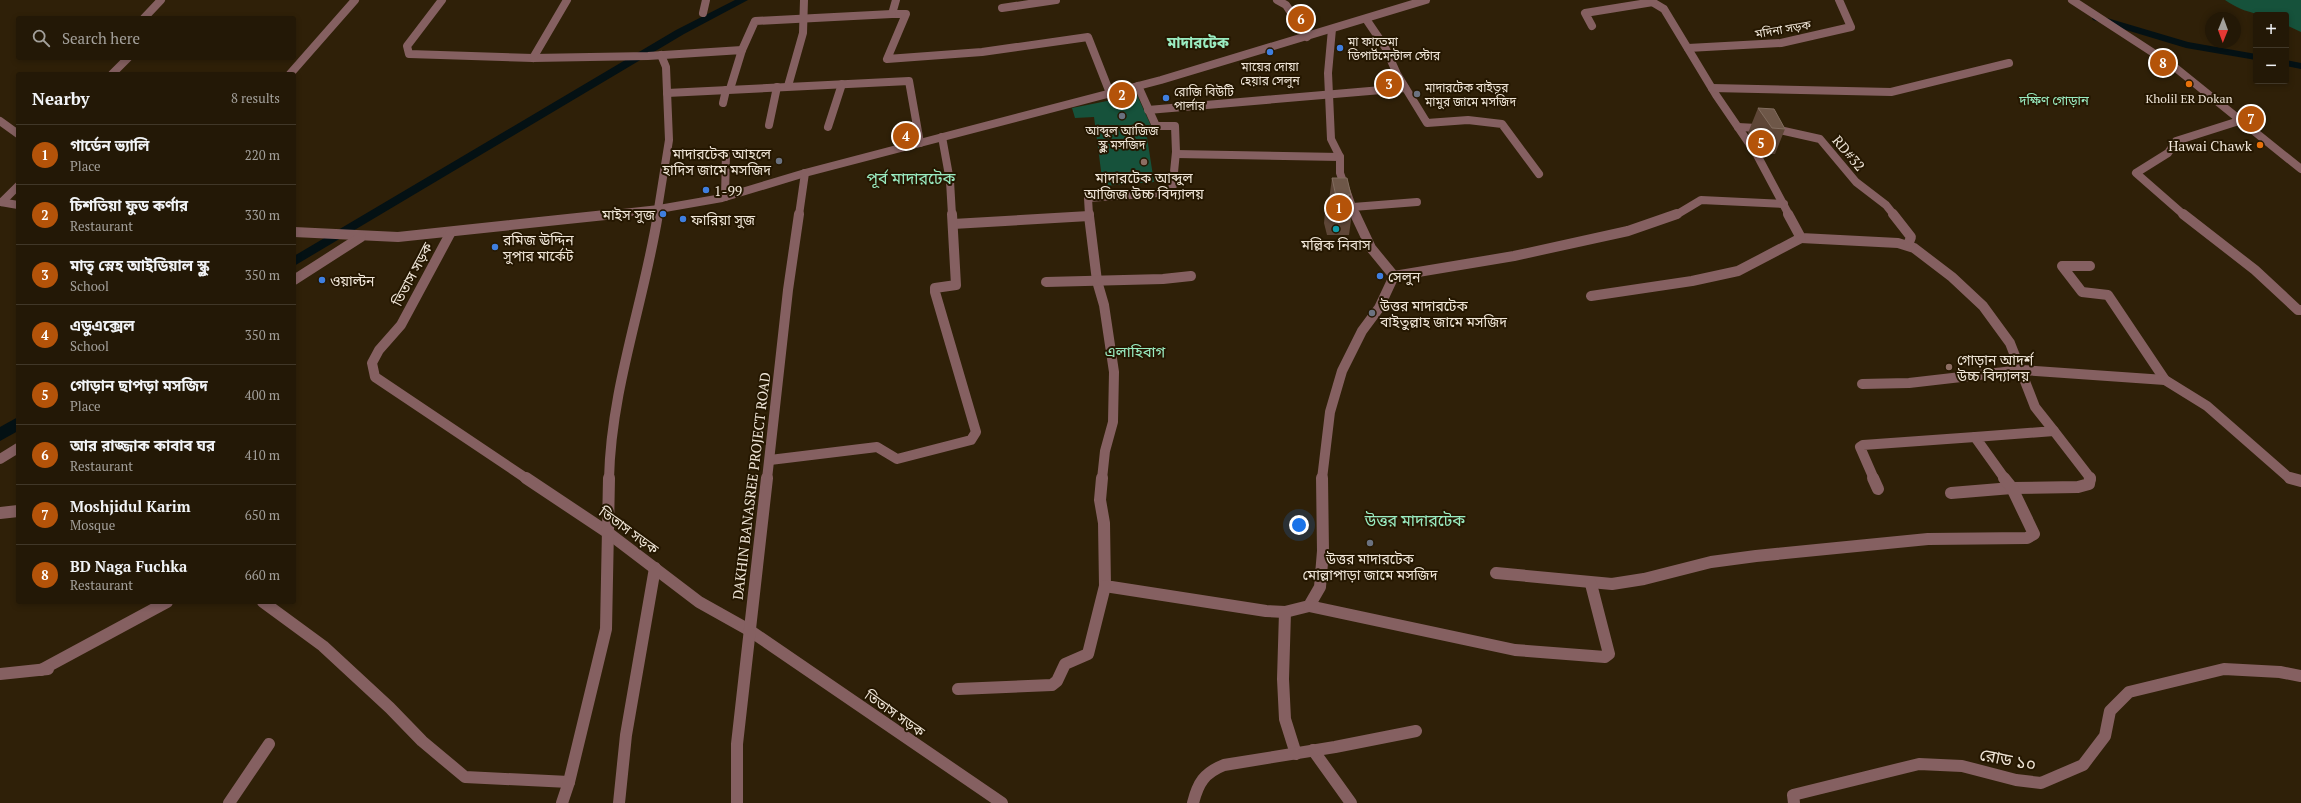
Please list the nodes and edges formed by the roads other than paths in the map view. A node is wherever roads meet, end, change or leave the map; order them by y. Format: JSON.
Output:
{"nodes":[{"id":1,"x":161,"y":0,"type":"edge"},
{"id":2,"x":355,"y":0,"type":"edge"},
{"id":3,"x":442,"y":0,"type":"edge"},
{"id":4,"x":567,"y":0,"type":"edge"},
{"id":5,"x":706,"y":0,"type":"edge"},
{"id":6,"x":804,"y":0,"type":"edge"},
{"id":7,"x":896,"y":0,"type":"edge"},
{"id":8,"x":1056,"y":0,"type":"edge"},
{"id":9,"x":1277,"y":0,"type":"edge"},
{"id":10,"x":1426,"y":0,"type":"edge"},
{"id":11,"x":1839,"y":0,"type":"edge"},
{"id":12,"x":2072,"y":0,"type":"edge"},
{"id":13,"x":1651,"y":1,"type":"edge"},
{"id":14,"x":1002,"y":8,"type":"dead end"},
{"id":15,"x":703,"y":14,"type":"dead end"},
{"id":16,"x":892,"y":14,"type":"junction"},
{"id":17,"x":146,"y":16,"type":"edge"},
{"id":18,"x":806,"y":18,"type":"junction"},
{"id":19,"x":1366,"y":19,"type":"junction"},
{"id":20,"x":1592,"y":26,"type":"dead end"},
{"id":21,"x":1332,"y":29,"type":"junction"},
{"id":22,"x":1307,"y":37,"type":"junction"},
{"id":23,"x":1688,"y":48,"type":"junction"},
{"id":24,"x":742,"y":50,"type":"junction"},
{"id":25,"x":661,"y":55,"type":"junction"},
{"id":26,"x":533,"y":58,"type":"junction"},
{"id":27,"x":126,"y":60,"type":"edge"},
{"id":28,"x":2009,"y":63,"type":"dead end"},
{"id":29,"x":114,"y":72,"type":"edge"},
{"id":30,"x":292,"y":72,"type":"edge"},
{"id":31,"x":842,"y":84,"type":"junction"},
{"id":32,"x":788,"y":86,"type":"junction"},
{"id":33,"x":1138,"y":86,"type":"junction"},
{"id":34,"x":777,"y":87,"type":"junction"},
{"id":35,"x":1405,"y":88,"type":"junction"},
{"id":36,"x":1712,"y":88,"type":"junction"},
{"id":37,"x":728,"y":90,"type":"junction"},
{"id":38,"x":667,"y":93,"type":"junction"},
{"id":39,"x":1110,"y":93,"type":"junction"},
{"id":40,"x":1329,"y":96,"type":"junction"},
{"id":41,"x":723,"y":103,"type":"dead end"},
{"id":42,"x":1148,"y":110,"type":"junction"},
{"id":43,"x":0,"y":121,"type":"edge"},
{"id":44,"x":2240,"y":121,"type":"junction"},
{"id":45,"x":769,"y":125,"type":"dead end"},
{"id":46,"x":828,"y":127,"type":"dead end"},
{"id":47,"x":1738,"y":127,"type":"junction"},
{"id":48,"x":16,"y":133,"type":"edge"},
{"id":49,"x":942,"y":137,"type":"junction"},
{"id":50,"x":920,"y":143,"type":"junction"},
{"id":51,"x":726,"y":153,"type":"dead end"},
{"id":52,"x":1176,"y":154,"type":"junction"},
{"id":53,"x":1340,"y":157,"type":"junction"},
{"id":54,"x":2301,"y":169,"type":"edge"},
{"id":55,"x":805,"y":174,"type":"junction"},
{"id":56,"x":1539,"y":174,"type":"dead end"},
{"id":57,"x":16,"y":188,"type":"edge"},
{"id":58,"x":725,"y":197,"type":"junction"},
{"id":59,"x":1,"y":202,"type":"edge"},
{"id":60,"x":1417,"y":202,"type":"dead end"},
{"id":61,"x":16,"y":204,"type":"edge"},
{"id":62,"x":1784,"y":204,"type":"junction"},
{"id":63,"x":1353,"y":207,"type":"junction"},
{"id":64,"x":659,"y":209,"type":"junction"},
{"id":65,"x":1089,"y":216,"type":"junction"},
{"id":66,"x":953,"y":224,"type":"junction"},
{"id":67,"x":296,"y":232,"type":"edge"},
{"id":68,"x":451,"y":232,"type":"junction"},
{"id":69,"x":361,"y":237,"type":"junction"},
{"id":70,"x":1801,"y":238,"type":"junction"},
{"id":71,"x":1908,"y":245,"type":"junction"},
{"id":72,"x":2090,"y":266,"type":"dead end"},
{"id":73,"x":1191,"y":276,"type":"dead end"},
{"id":74,"x":1394,"y":276,"type":"junction"},
{"id":75,"x":296,"y":279,"type":"edge"},
{"id":76,"x":1096,"y":281,"type":"junction"},
{"id":77,"x":1046,"y":282,"type":"dead end"},
{"id":78,"x":1591,"y":296,"type":"dead end"},
{"id":79,"x":2301,"y":310,"type":"edge"},
{"id":80,"x":2022,"y":370,"type":"junction"},
{"id":81,"x":2165,"y":380,"type":"junction"},
{"id":82,"x":1862,"y":384,"type":"dead end"},
{"id":83,"x":2054,"y":431,"type":"junction"},
{"id":84,"x":1975,"y":437,"type":"junction"},
{"id":85,"x":16,"y":449,"type":"edge"},
{"id":86,"x":0,"y":459,"type":"edge"},
{"id":87,"x":770,"y":460,"type":"junction"},
{"id":88,"x":2301,"y":481,"type":"edge"},
{"id":89,"x":2012,"y":488,"type":"junction"},
{"id":90,"x":1878,"y":489,"type":"dead end"},
{"id":91,"x":1950,"y":493,"type":"dead end"},
{"id":92,"x":16,"y":512,"type":"edge"},
{"id":93,"x":0,"y":513,"type":"edge"},
{"id":94,"x":608,"y":532,"type":"junction"},
{"id":95,"x":655,"y":568,"type":"junction"},
{"id":96,"x":1496,"y":573,"type":"dead end"},
{"id":97,"x":1591,"y":584,"type":"junction"},
{"id":98,"x":1104,"y":586,"type":"junction"},
{"id":99,"x":163,"y":604,"type":"edge"},
{"id":100,"x":266,"y":604,"type":"edge"},
{"id":101,"x":1308,"y":606,"type":"junction"},
{"id":102,"x":1285,"y":612,"type":"junction"},
{"id":103,"x":749,"y":630,"type":"junction"},
{"id":104,"x":58,"y":668,"type":"dead end"},
{"id":105,"x":41,"y":670,"type":"junction"},
{"id":106,"x":0,"y":674,"type":"edge"},
{"id":107,"x":2301,"y":676,"type":"edge"},
{"id":108,"x":958,"y":689,"type":"dead end"},
{"id":109,"x":1416,"y":731,"type":"dead end"},
{"id":110,"x":269,"y":744,"type":"dead end"},
{"id":111,"x":1313,"y":750,"type":"junction"},
{"id":112,"x":1296,"y":754,"type":"junction"},
{"id":113,"x":569,"y":782,"type":"junction"},
{"id":114,"x":230,"y":803,"type":"edge"},
{"id":115,"x":562,"y":803,"type":"edge"},
{"id":116,"x":619,"y":803,"type":"edge"},
{"id":117,"x":737,"y":803,"type":"edge"},
{"id":118,"x":1002,"y":803,"type":"edge"},
{"id":119,"x":1193,"y":803,"type":"edge"},
{"id":120,"x":1351,"y":803,"type":"edge"},
{"id":121,"x":1794,"y":803,"type":"edge"}],
"edges":[{"from":1,"to":17,"type":"street"},
{"from":2,"to":30,"type":"street"},
{"from":3,"to":26,"type":"street"},
{"from":4,"to":26,"type":"street"},
{"from":5,"to":15,"type":"street"},
{"from":6,"to":18,"type":"street"},
{"from":7,"to":16,"type":"street"},
{"from":8,"to":14,"type":"street"},
{"from":9,"to":22,"type":"street"},
{"from":10,"to":19,"type":"street"},
{"from":11,"to":23,"type":"street","name":"মদিনা সড়ক"},
{"from":12,"to":44,"type":"street"},
{"from":13,"to":20,"type":"street"},
{"from":13,"to":23,"type":"street"},
{"from":16,"to":18,"type":"street"},
{"from":16,"to":39,"type":"street"},
{"from":18,"to":24,"type":"street"},
{"from":18,"to":32,"type":"street"},
{"from":19,"to":21,"type":"street"},
{"from":19,"to":35,"type":"street"},
{"from":21,"to":22,"type":"street"},
{"from":21,"to":40,"type":"street"},
{"from":22,"to":33,"type":"street"},
{"from":23,"to":36,"type":"street"},
{"from":24,"to":25,"type":"street"},
{"from":24,"to":37,"type":"street"},
{"from":25,"to":26,"type":"street"},
{"from":25,"to":38,"type":"street"},
{"from":27,"to":29,"type":"street"},
{"from":28,"to":36,"type":"street"},
{"from":31,"to":32,"type":"street"},
{"from":31,"to":46,"type":"street"},
{"from":31,"to":50,"type":"street"},
{"from":32,"to":34,"type":"street"},
{"from":33,"to":39,"type":"street"},
{"from":33,"to":42,"type":"street"},
{"from":34,"to":37,"type":"street"},
{"from":34,"to":45,"type":"street"},
{"from":35,"to":40,"type":"street"},
{"from":35,"to":56,"type":"street"},
{"from":36,"to":47,"type":"street"},
{"from":37,"to":38,"type":"street"},
{"from":37,"to":41,"type":"street"},
{"from":38,"to":64,"type":"street"},
{"from":39,"to":49,"type":"street"},
{"from":40,"to":42,"type":"street"},
{"from":40,"to":53,"type":"street"},
{"from":42,"to":52,"type":"street"},
{"from":43,"to":48,"type":"street"},
{"from":44,"to":54,"type":"street"},
{"from":44,"to":79,"type":"street"},
{"from":47,"to":62,"type":"street"},
{"from":47,"to":71,"type":"street","name":"RD#32"},
{"from":49,"to":50,"type":"street"},
{"from":49,"to":66,"type":"street"},
{"from":50,"to":55,"type":"street"},
{"from":51,"to":58,"type":"street"},
{"from":52,"to":53,"type":"street"},
{"from":52,"to":65,"type":"street"},
{"from":53,"to":63,"type":"street"},
{"from":55,"to":58,"type":"street"},
{"from":55,"to":87,"type":"street","name":"DAKHIN BANASREE PROJECT ROAD"},
{"from":57,"to":59,"type":"street"},
{"from":58,"to":64,"type":"street"},
{"from":59,"to":61,"type":"street"},
{"from":60,"to":63,"type":"street"},
{"from":62,"to":70,"type":"street"},
{"from":62,"to":74,"type":"street"},
{"from":63,"to":74,"type":"street"},
{"from":64,"to":68,"type":"street"},
{"from":64,"to":94,"type":"street"},
{"from":65,"to":66,"type":"street"},
{"from":65,"to":76,"type":"street"},
{"from":66,"to":87,"type":"street"},
{"from":67,"to":69,"type":"street"},
{"from":68,"to":69,"type":"street"},
{"from":68,"to":94,"type":"street","name":"তিতাস সড়ক"},
{"from":69,"to":75,"type":"street"},
{"from":70,"to":71,"type":"street"},
{"from":70,"to":78,"type":"street"},
{"from":71,"to":80,"type":"street"},
{"from":72,"to":81,"type":"street"},
{"from":73,"to":76,"type":"street"},
{"from":74,"to":101,"type":"street"},
{"from":76,"to":77,"type":"street"},
{"from":76,"to":98,"type":"street"},
{"from":80,"to":81,"type":"street"},
{"from":80,"to":82,"type":"street"},
{"from":80,"to":83,"type":"street"},
{"from":81,"to":88,"type":"street"},
{"from":83,"to":84,"type":"street"},
{"from":83,"to":89,"type":"street"},
{"from":84,"to":89,"type":"street"},
{"from":84,"to":90,"type":"street"},
{"from":85,"to":86,"type":"street"},
{"from":87,"to":103,"type":"street","name":"DAKHIN BANASREE PROJECT ROAD"},
{"from":89,"to":91,"type":"street"},
{"from":89,"to":97,"type":"street"},
{"from":92,"to":93,"type":"street"},
{"from":94,"to":95,"type":"street","name":"তিতাস সড়ক"},
{"from":94,"to":113,"type":"street"},
{"from":95,"to":103,"type":"street","name":"তিতাস সড়ক"},
{"from":95,"to":116,"type":"street"},
{"from":96,"to":97,"type":"street"},
{"from":97,"to":101,"type":"street"},
{"from":98,"to":102,"type":"street"},
{"from":98,"to":108,"type":"street"},
{"from":99,"to":105,"type":"street"},
{"from":100,"to":113,"type":"street"},
{"from":101,"to":102,"type":"street"},
{"from":102,"to":112,"type":"street"},
{"from":103,"to":117,"type":"street","name":"DAKHIN BANASREE PROJECT ROAD"},
{"from":103,"to":118,"type":"street","name":"তিতাস সড়ক"},
{"from":104,"to":105,"type":"street"},
{"from":105,"to":106,"type":"street"},
{"from":107,"to":121,"type":"street","name":"রোড ১০"},
{"from":109,"to":111,"type":"street"},
{"from":110,"to":114,"type":"street"},
{"from":111,"to":112,"type":"street"},
{"from":111,"to":120,"type":"street"},
{"from":112,"to":119,"type":"street"},
{"from":113,"to":115,"type":"street"}]}
